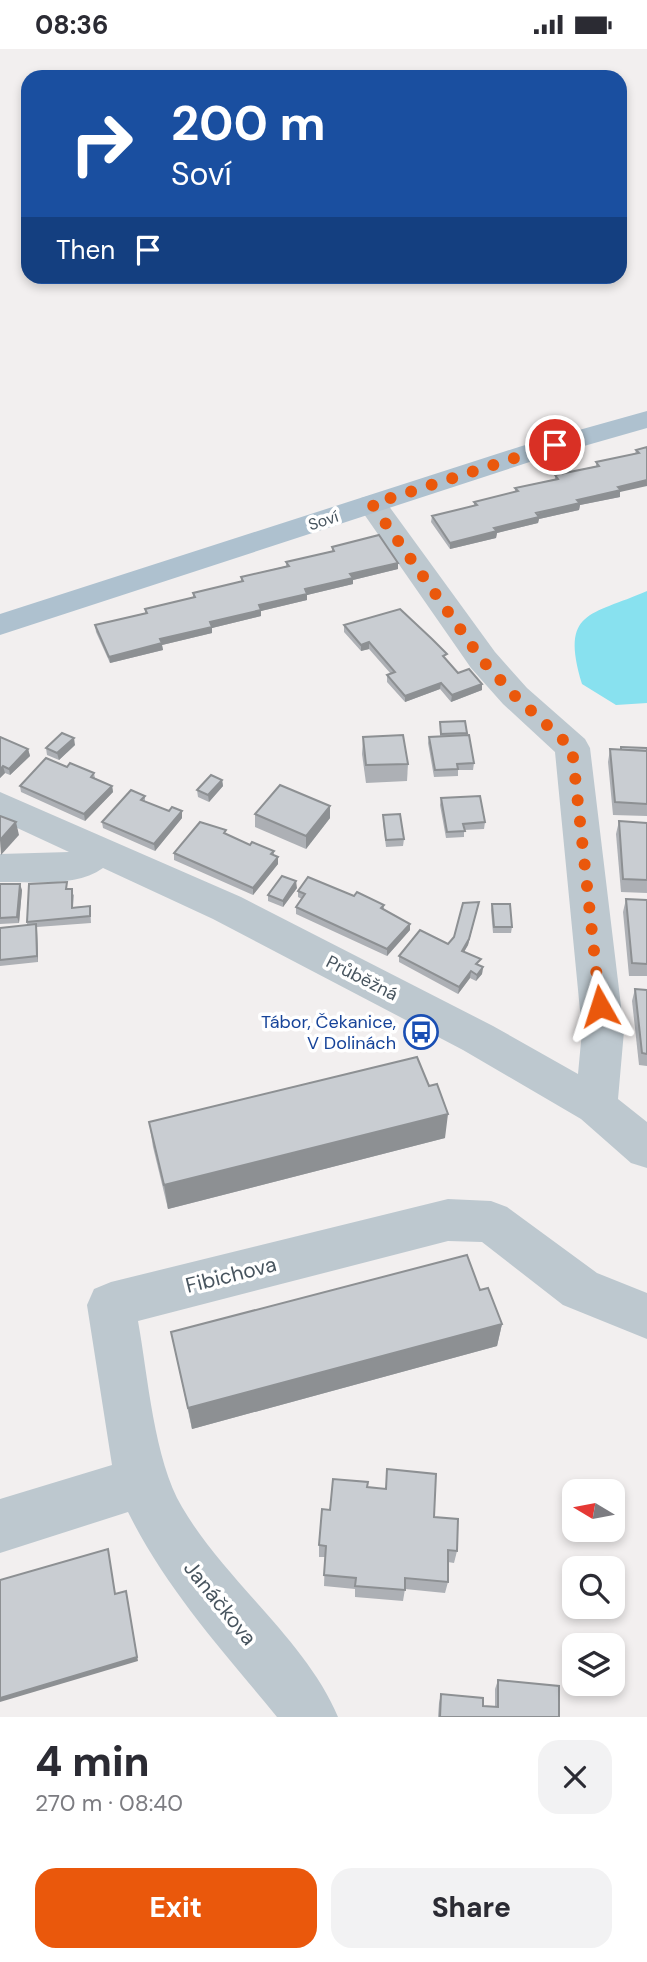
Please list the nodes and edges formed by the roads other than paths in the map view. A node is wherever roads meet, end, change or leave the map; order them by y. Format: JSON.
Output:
{"nodes":[{"id":1,"x":647,"y":419,"type":"edge"},
{"id":2,"x":372,"y":504,"type":"junction"},
{"id":3,"x":0,"y":625,"type":"edge"},
{"id":4,"x":0,"y":805,"type":"edge"},
{"id":5,"x":101,"y":850,"type":"junction"},
{"id":6,"x":0,"y":868,"type":"edge"},
{"id":7,"x":596,"y":1106,"type":"junction"},
{"id":8,"x":647,"y":1149,"type":"edge"},
{"id":9,"x":647,"y":1316,"type":"edge"},
{"id":10,"x":141,"y":1482,"type":"junction"},
{"id":11,"x":0,"y":1526,"type":"edge"},
{"id":12,"x":309,"y":1717,"type":"edge"}],
"edges":[{"from":1,"to":2,"type":"main road","name":"Soví"},
{"from":2,"to":3,"type":"main road","name":"Soví"},
{"from":2,"to":7,"type":"street"},
{"from":4,"to":5,"type":"street","name":"Průběžná"},
{"from":5,"to":6,"type":"street"},
{"from":5,"to":7,"type":"street","name":"Průběžná"},
{"from":7,"to":8,"type":"street","name":"Průběžná"},
{"from":9,"to":10,"type":"street","name":"Fibichova"},
{"from":10,"to":11,"type":"street"},
{"from":10,"to":12,"type":"street","name":"Janáčkova"}]}
